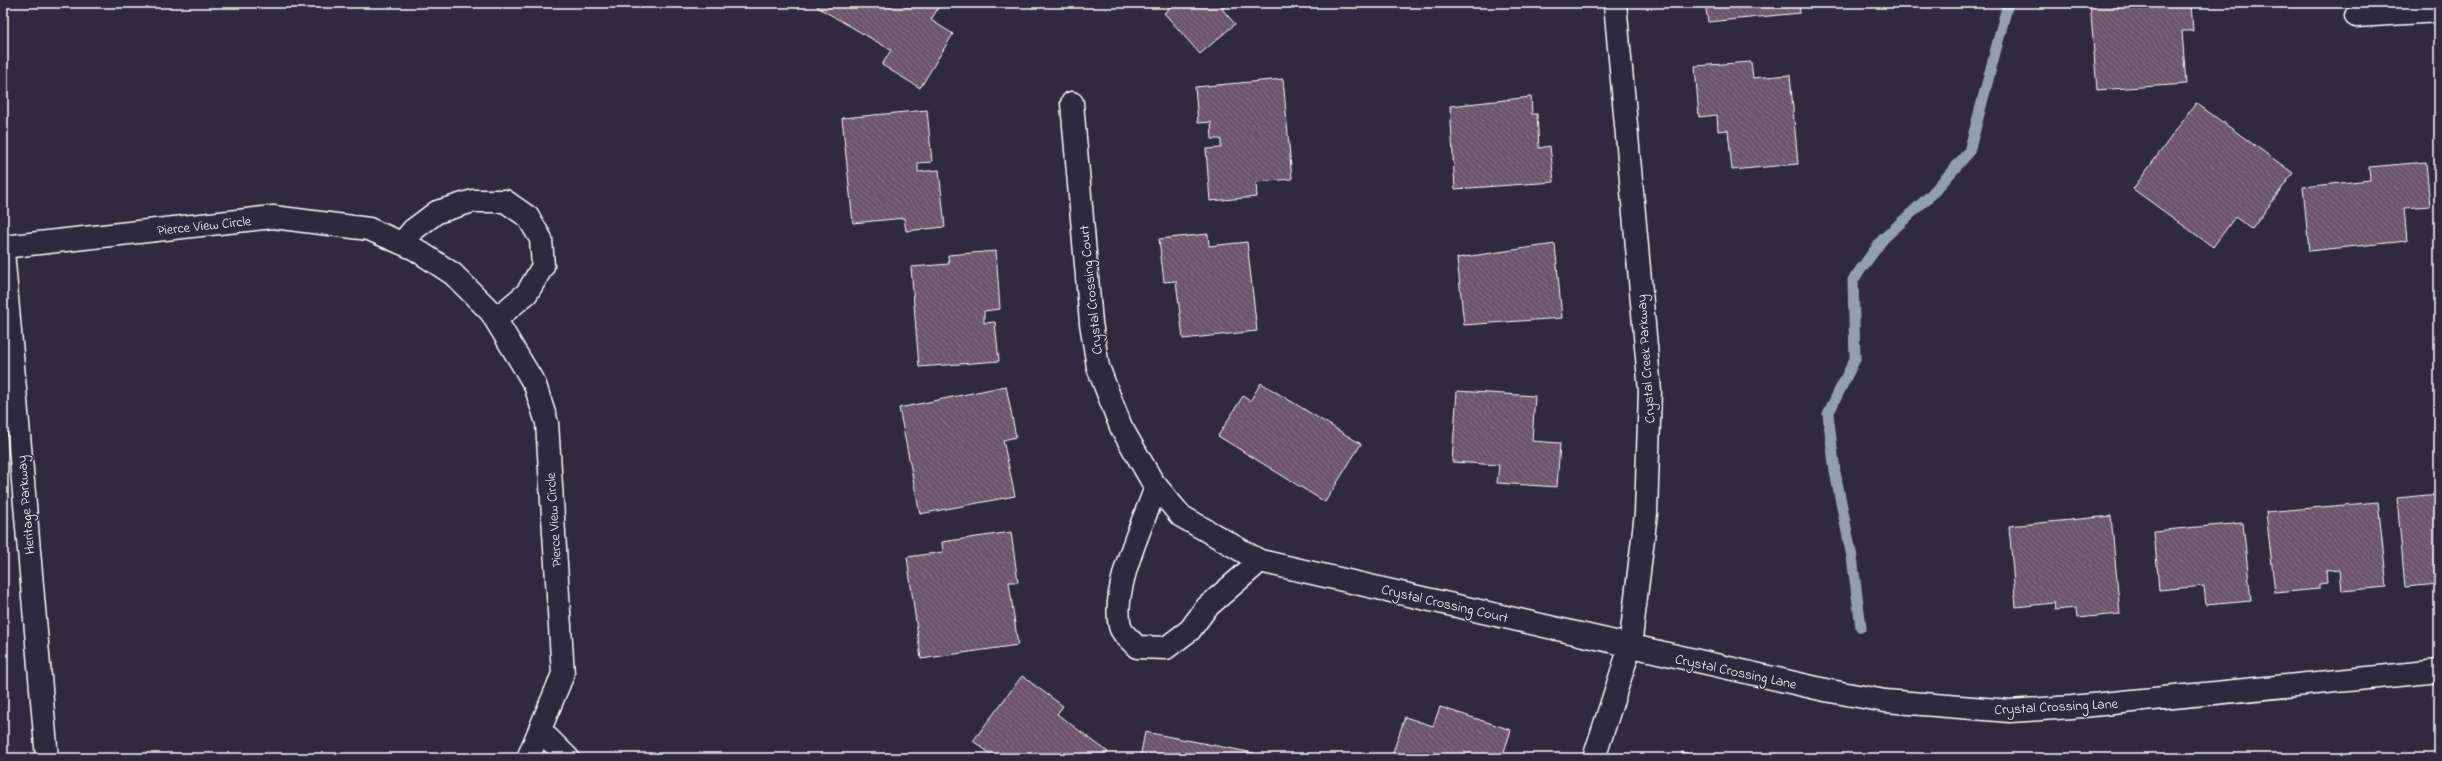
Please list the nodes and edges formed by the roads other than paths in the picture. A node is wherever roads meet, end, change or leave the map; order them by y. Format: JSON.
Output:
{"nodes":[{"id":1,"x":1615,"y":3,"type":"edge"},
{"id":2,"x":2439,"y":11,"type":"edge"},
{"id":3,"x":2356,"y":16,"type":"dead end"},
{"id":4,"x":1072,"y":103,"type":"dead end"},
{"id":5,"x":402,"y":244,"type":"junction"},
{"id":6,"x":3,"y":247,"type":"edge"},
{"id":7,"x":3,"y":251,"type":"edge"},
{"id":8,"x":496,"y":319,"type":"junction"},
{"id":9,"x":1156,"y":487,"type":"junction"},
{"id":10,"x":1260,"y":561,"type":"junction"},
{"id":11,"x":1630,"y":647,"type":"junction"},
{"id":12,"x":2439,"y":671,"type":"edge"},
{"id":13,"x":540,"y":730,"type":"junction"},
{"id":14,"x":47,"y":758,"type":"edge"},
{"id":15,"x":528,"y":758,"type":"edge"},
{"id":16,"x":568,"y":758,"type":"edge"},
{"id":17,"x":1594,"y":758,"type":"edge"}],
"edges":[{"from":1,"to":11,"type":"street","name":"Crystal Creek Parkway"},
{"from":2,"to":3,"type":"street"},
{"from":4,"to":9,"type":"street","name":"Crystal Crossing Court"},
{"from":5,"to":6,"type":"street","name":"Pierce View Circle"},
{"from":5,"to":8,"type":"street","name":"Pierce View Circle"},
{"from":5,"to":8,"type":"street"},
{"from":7,"to":14,"type":"street","name":"Heritage Parkway"},
{"from":8,"to":13,"type":"street","name":"Pierce View Circle"},
{"from":9,"to":10,"type":"street","name":"Crystal Crossing Court"},
{"from":9,"to":10,"type":"street"},
{"from":10,"to":11,"type":"street","name":"Crystal Crossing Court"},
{"from":11,"to":12,"type":"street","name":"Crystal Crossing Lane"},
{"from":11,"to":17,"type":"street","name":"Crystal Creek Parkway"},
{"from":13,"to":15,"type":"street","name":"Pierce View Circle"},
{"from":13,"to":16,"type":"street"}]}
